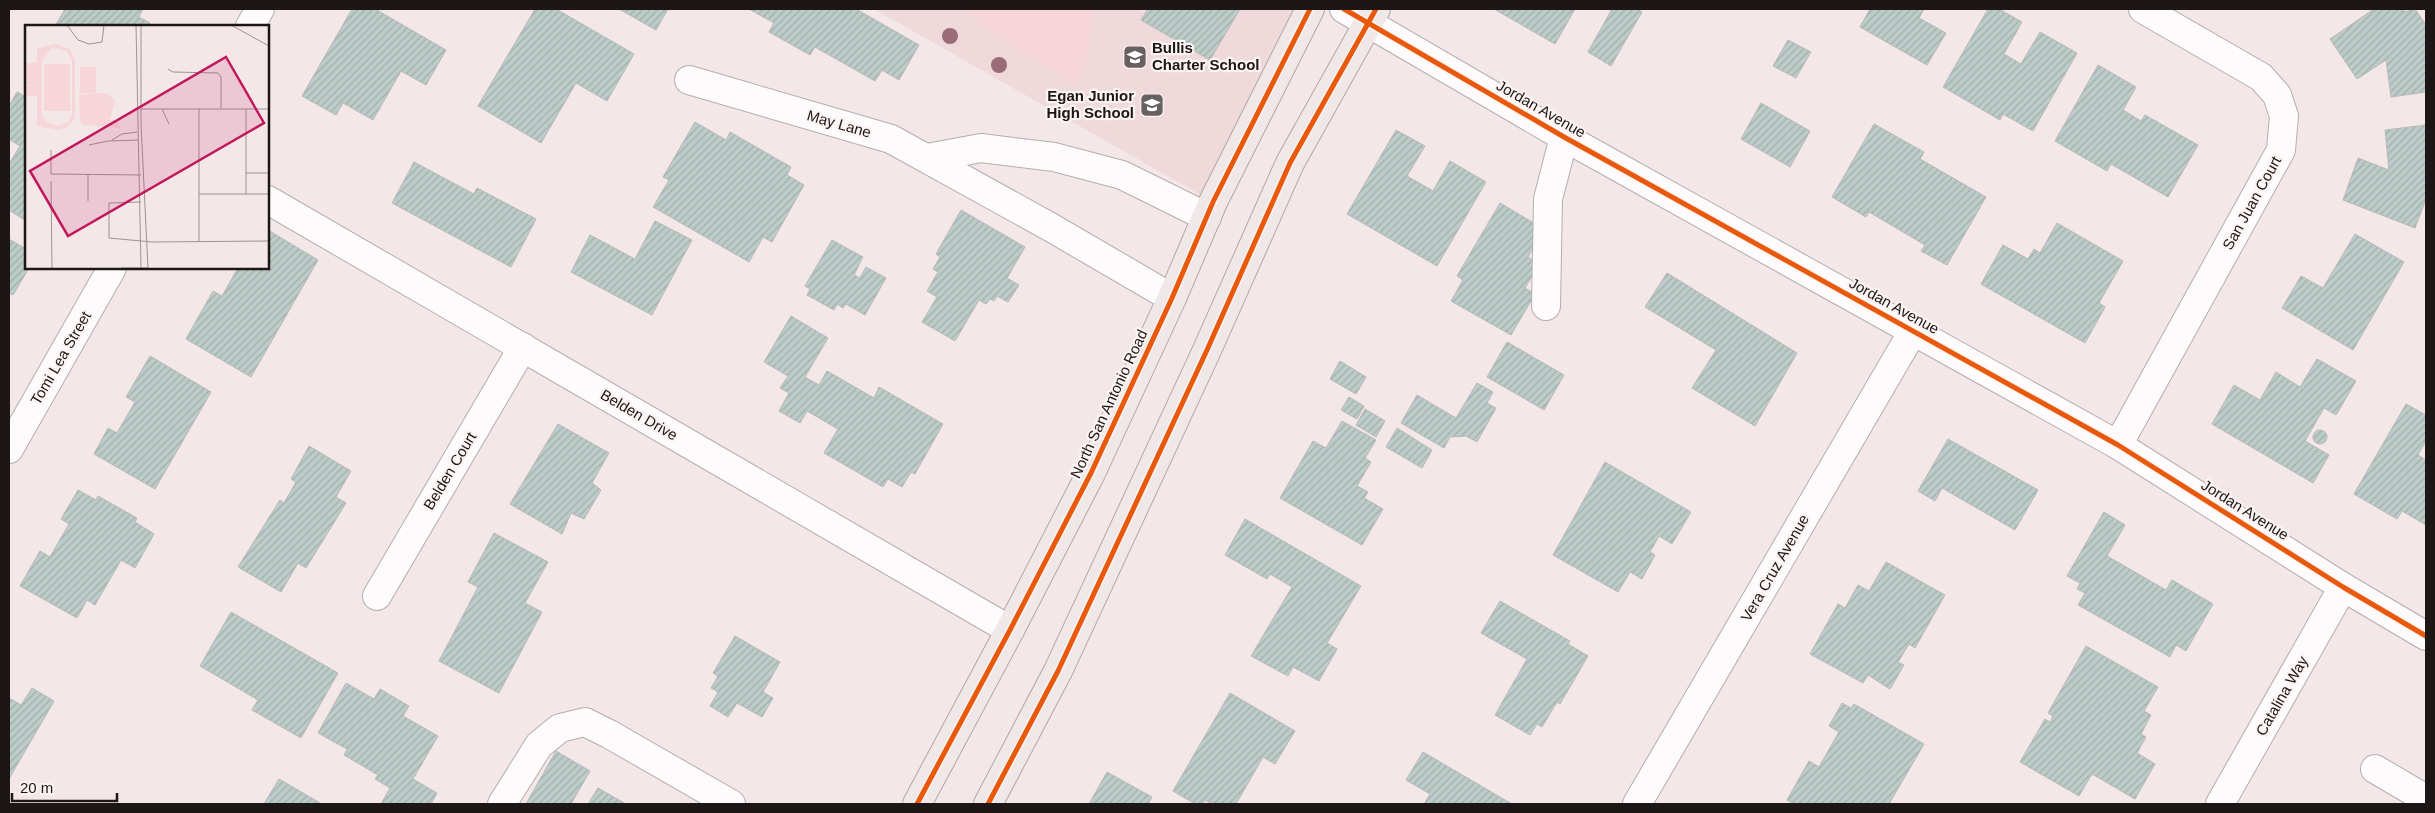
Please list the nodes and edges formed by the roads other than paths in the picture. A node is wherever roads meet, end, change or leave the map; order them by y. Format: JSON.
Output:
{"nodes":[{"id":1,"x":260,"y":9,"type":"edge"},
{"id":2,"x":1310,"y":9,"type":"edge"},
{"id":3,"x":1344,"y":9,"type":"edge"},
{"id":4,"x":2143,"y":9,"type":"edge"},
{"id":5,"x":1372,"y":16,"type":"edge"},
{"id":6,"x":251,"y":25,"type":"edge"},
{"id":7,"x":689,"y":80,"type":"dead end"},
{"id":8,"x":1564,"y":137,"type":"junction"},
{"id":9,"x":999,"y":150,"type":"junction"},
{"id":10,"x":926,"y":158,"type":"junction"},
{"id":11,"x":981,"y":188,"type":"junction"},
{"id":12,"x":269,"y":201,"type":"edge"},
{"id":13,"x":1207,"y":217,"type":"junction"},
{"id":14,"x":111,"y":269,"type":"edge"},
{"id":15,"x":1172,"y":298,"type":"junction"},
{"id":16,"x":1546,"y":306,"type":"dead end"},
{"id":17,"x":1913,"y":331,"type":"junction"},
{"id":18,"x":523,"y":347,"type":"junction"},
{"id":19,"x":2118,"y":445,"type":"junction"},
{"id":20,"x":9,"y":449,"type":"edge"},
{"id":21,"x":2344,"y":587,"type":"junction"},
{"id":22,"x":377,"y":596,"type":"dead end"},
{"id":23,"x":1010,"y":630,"type":"junction"},
{"id":24,"x":2426,"y":636,"type":"edge"},
{"id":25,"x":2375,"y":769,"type":"dead end"},
{"id":26,"x":2426,"y":799,"type":"edge"},
{"id":27,"x":502,"y":804,"type":"edge"},
{"id":28,"x":731,"y":804,"type":"edge"},
{"id":29,"x":917,"y":804,"type":"edge"},
{"id":30,"x":988,"y":804,"type":"edge"},
{"id":31,"x":1637,"y":804,"type":"edge"},
{"id":32,"x":2220,"y":804,"type":"edge"}],
"edges":[{"from":1,"to":6,"type":"street"},
{"from":2,"to":13,"type":"main road","name":"North San Antonio Road"},
{"from":3,"to":5,"type":"street","name":"Jordan Avenue"},
{"from":4,"to":19,"type":"street","name":"San Juan Court"},
{"from":5,"to":8,"type":"street","name":"Jordan Avenue"},
{"from":5,"to":30,"type":"main road"},
{"from":7,"to":10,"type":"street","name":"May Lane"},
{"from":8,"to":16,"type":"street"},
{"from":8,"to":17,"type":"street","name":"Jordan Avenue"},
{"from":9,"to":10,"type":"street"},
{"from":9,"to":11,"type":"street"},
{"from":9,"to":13,"type":"street"},
{"from":10,"to":11,"type":"street","name":"May Lane"},
{"from":11,"to":15,"type":"street","name":"May Lane"},
{"from":12,"to":18,"type":"street","name":"Belden Drive"},
{"from":13,"to":15,"type":"main road","name":"North San Antonio Road"},
{"from":14,"to":20,"type":"street","name":"Tomi Lea Street"},
{"from":15,"to":23,"type":"main road","name":"North San Antonio Road"},
{"from":17,"to":19,"type":"street","name":"Jordan Avenue"},
{"from":17,"to":31,"type":"street","name":"Vera Cruz Avenue"},
{"from":18,"to":22,"type":"street","name":"Belden Court"},
{"from":18,"to":23,"type":"street","name":"Belden Drive"},
{"from":19,"to":21,"type":"street","name":"Jordan Avenue"},
{"from":21,"to":24,"type":"street","name":"Jordan Avenue"},
{"from":21,"to":32,"type":"street","name":"Catalina Way"},
{"from":23,"to":29,"type":"main road","name":"North San Antonio Road"},
{"from":25,"to":26,"type":"street"},
{"from":27,"to":28,"type":"street"}]}
